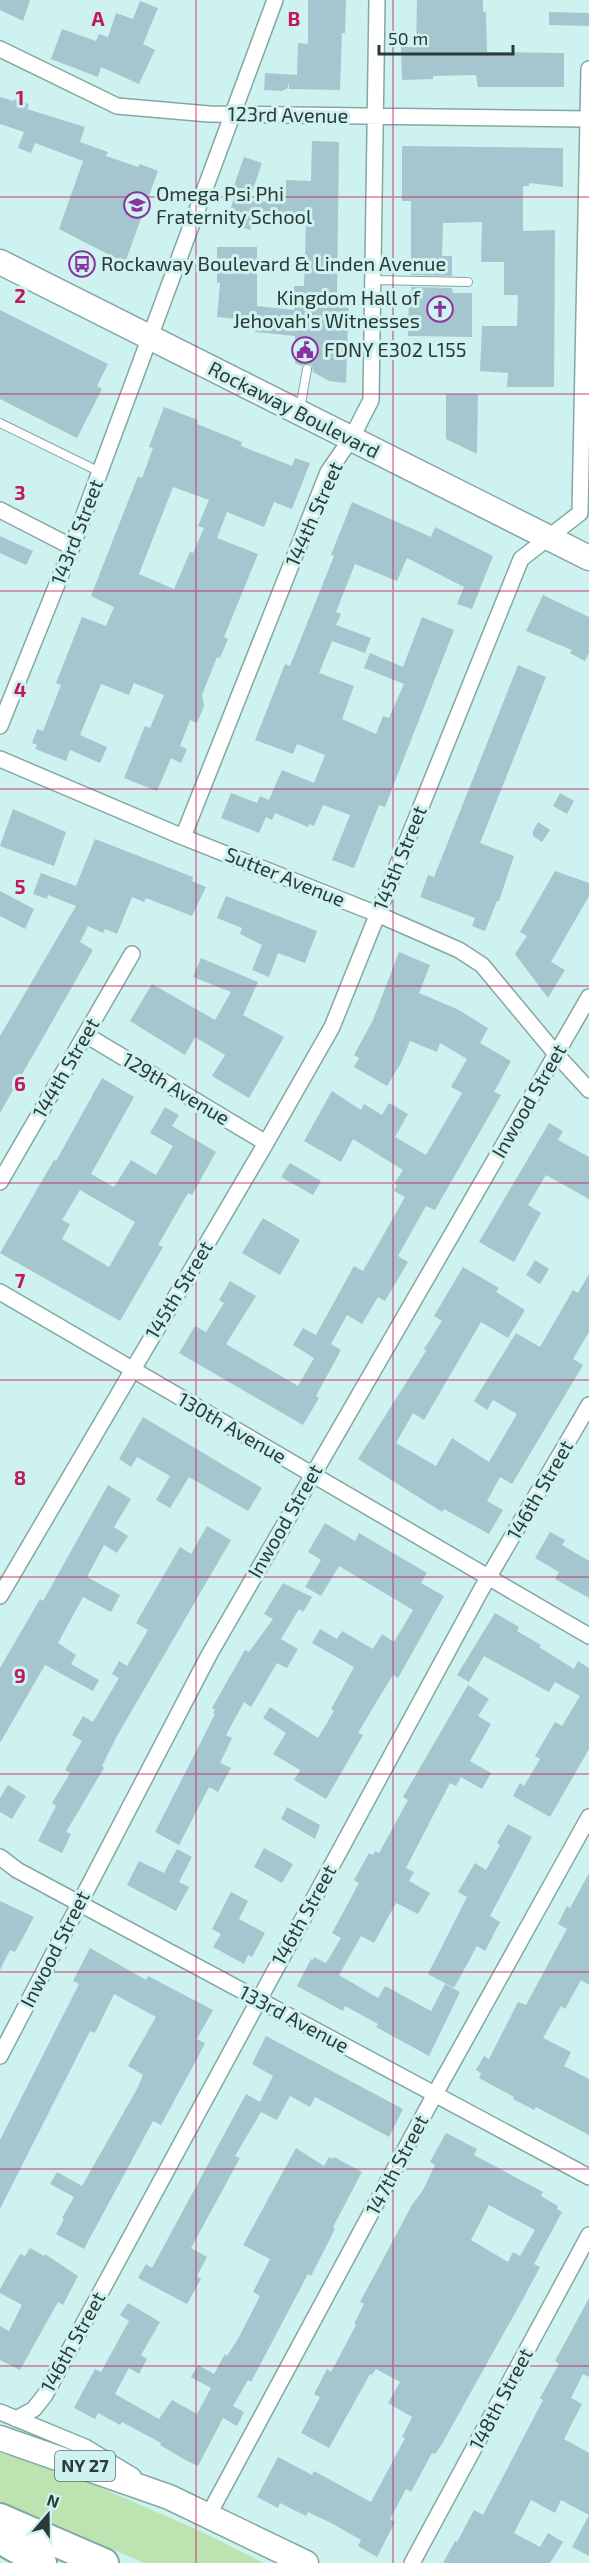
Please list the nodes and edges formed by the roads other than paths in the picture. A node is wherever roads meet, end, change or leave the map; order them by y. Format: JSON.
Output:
{"nodes":[{"id":1,"x":275,"y":0,"type":"edge"},
{"id":2,"x":376,"y":0,"type":"edge"},
{"id":3,"x":0,"y":49,"type":"edge"},
{"id":4,"x":589,"y":69,"type":"edge"},
{"id":5,"x":232,"y":113,"type":"junction"},
{"id":6,"x":376,"y":116,"type":"junction"},
{"id":7,"x":589,"y":119,"type":"edge"},
{"id":8,"x":0,"y":261,"type":"edge"},
{"id":9,"x":373,"y":280,"type":"junction"},
{"id":10,"x":468,"y":282,"type":"dead end"},
{"id":11,"x":151,"y":338,"type":"junction"},
{"id":12,"x":307,"y":369,"type":"dead end"},
{"id":13,"x":300,"y":413,"type":"junction"},
{"id":14,"x":0,"y":423,"type":"edge"},
{"id":15,"x":351,"y":439,"type":"junction"},
{"id":16,"x":100,"y":472,"type":"junction"},
{"id":17,"x":0,"y":510,"type":"edge"},
{"id":18,"x":549,"y":538,"type":"junction"},
{"id":19,"x":72,"y":547,"type":"junction"},
{"id":20,"x":589,"y":558,"type":"edge"},
{"id":21,"x":0,"y":726,"type":"edge"},
{"id":22,"x":0,"y":759,"type":"edge"},
{"id":23,"x":183,"y":837,"type":"junction"},
{"id":24,"x":377,"y":914,"type":"junction"},
{"id":25,"x":132,"y":954,"type":"dead end"},
{"id":26,"x":589,"y":997,"type":"edge"},
{"id":27,"x":86,"y":1035,"type":"junction"},
{"id":28,"x":556,"y":1054,"type":"junction"},
{"id":29,"x":589,"y":1089,"type":"edge"},
{"id":30,"x":266,"y":1143,"type":"junction"},
{"id":31,"x":0,"y":1182,"type":"edge"},
{"id":32,"x":0,"y":1292,"type":"edge"},
{"id":33,"x":132,"y":1369,"type":"junction"},
{"id":34,"x":589,"y":1405,"type":"edge"},
{"id":35,"x":312,"y":1474,"type":"junction"},
{"id":36,"x":489,"y":1577,"type":"junction"},
{"id":37,"x":0,"y":1596,"type":"edge"},
{"id":38,"x":589,"y":1636,"type":"edge"},
{"id":39,"x":589,"y":1817,"type":"edge"},
{"id":40,"x":0,"y":1857,"type":"edge"},
{"id":41,"x":78,"y":1903,"type":"junction"},
{"id":42,"x":258,"y":2000,"type":"junction"},
{"id":43,"x":0,"y":2056,"type":"edge"},
{"id":44,"x":435,"y":2094,"type":"junction"},
{"id":45,"x":589,"y":2177,"type":"edge"},
{"id":46,"x":589,"y":2235,"type":"edge"},
{"id":47,"x":0,"y":2412,"type":"edge"},
{"id":48,"x":16,"y":2419,"type":"junction"},
{"id":49,"x":0,"y":2438,"type":"edge"},
{"id":50,"x":169,"y":2497,"type":"junction"},
{"id":51,"x":208,"y":2516,"type":"junction"},
{"id":52,"x":0,"y":2518,"type":"edge"},
{"id":53,"x":0,"y":2539,"type":"edge"},
{"id":54,"x":42,"y":2563,"type":"edge"},
{"id":55,"x":104,"y":2563,"type":"edge"},
{"id":56,"x":306,"y":2563,"type":"edge"},
{"id":57,"x":412,"y":2563,"type":"edge"}],
"edges":[{"from":1,"to":5,"type":"street","name":"143rd Street"},
{"from":2,"to":6,"type":"street","name":"144th Street"},
{"from":3,"to":5,"type":"street","name":"123rd Avenue"},
{"from":4,"to":7,"type":"street","name":"145th Street"},
{"from":5,"to":6,"type":"street","name":"123rd Avenue"},
{"from":5,"to":11,"type":"street","name":"143rd Street"},
{"from":6,"to":7,"type":"street","name":"123rd Avenue"},
{"from":6,"to":9,"type":"street","name":"144th Street"},
{"from":7,"to":18,"type":"street","name":"145th Street"},
{"from":8,"to":11,"type":"main road","name":"Rockaway Boulevard"},
{"from":9,"to":10,"type":"lane"},
{"from":9,"to":15,"type":"street","name":"144th Street"},
{"from":11,"to":13,"type":"main road","name":"Rockaway Boulevard"},
{"from":11,"to":16,"type":"street","name":"143rd Street"},
{"from":12,"to":13,"type":"lane"},
{"from":13,"to":15,"type":"main road","name":"Rockaway Boulevard"},
{"from":14,"to":16,"type":"lane"},
{"from":15,"to":18,"type":"main road","name":"Rockaway Boulevard"},
{"from":15,"to":23,"type":"street","name":"144th Street"},
{"from":16,"to":19,"type":"street","name":"143rd Street"},
{"from":17,"to":19,"type":"street"},
{"from":18,"to":20,"type":"main road","name":"Rockaway Boulevard"},
{"from":18,"to":24,"type":"street","name":"145th Street"},
{"from":19,"to":21,"type":"street","name":"143rd Street"},
{"from":22,"to":23,"type":"street","name":"Sutter Avenue"},
{"from":23,"to":24,"type":"street","name":"Sutter Avenue"},
{"from":24,"to":28,"type":"street","name":"Sutter Avenue"},
{"from":24,"to":30,"type":"street","name":"145th Street"},
{"from":25,"to":27,"type":"street","name":"144th Street"},
{"from":26,"to":28,"type":"street","name":"Inwood Street"},
{"from":27,"to":30,"type":"street","name":"129th Avenue"},
{"from":27,"to":31,"type":"street","name":"144th Street"},
{"from":28,"to":29,"type":"street","name":"Sutter Avenue"},
{"from":28,"to":35,"type":"street","name":"Inwood Street"},
{"from":30,"to":33,"type":"street","name":"145th Street"},
{"from":32,"to":33,"type":"street","name":"130th Avenue"},
{"from":33,"to":35,"type":"street","name":"130th Avenue"},
{"from":33,"to":37,"type":"street","name":"145th Street"},
{"from":34,"to":36,"type":"street","name":"146th Street"},
{"from":35,"to":36,"type":"street","name":"130th Avenue"},
{"from":35,"to":41,"type":"street","name":"Inwood Street"},
{"from":36,"to":38,"type":"street","name":"130th Avenue"},
{"from":36,"to":42,"type":"street","name":"146th Street"},
{"from":39,"to":44,"type":"street","name":"147th Street"},
{"from":40,"to":41,"type":"street","name":"133rd Avenue"},
{"from":41,"to":42,"type":"street","name":"133rd Avenue"},
{"from":41,"to":43,"type":"street","name":"Inwood Street"},
{"from":42,"to":44,"type":"street","name":"133rd Avenue"},
{"from":42,"to":48,"type":"street","name":"146th Street"},
{"from":44,"to":45,"type":"street","name":"133rd Avenue"},
{"from":44,"to":51,"type":"street","name":"147th Street"},
{"from":46,"to":57,"type":"street","name":"148th Street"},
{"from":47,"to":48,"type":"street"},
{"from":48,"to":50,"type":"street"},
{"from":49,"to":50,"type":"main road","number":"NY 27"},
{"from":50,"to":51,"type":"main road","number":"NY 27"},
{"from":51,"to":56,"type":"main road","number":"NY 27"},
{"from":52,"to":55,"type":"highway"},
{"from":53,"to":54,"type":"highway"}]}
